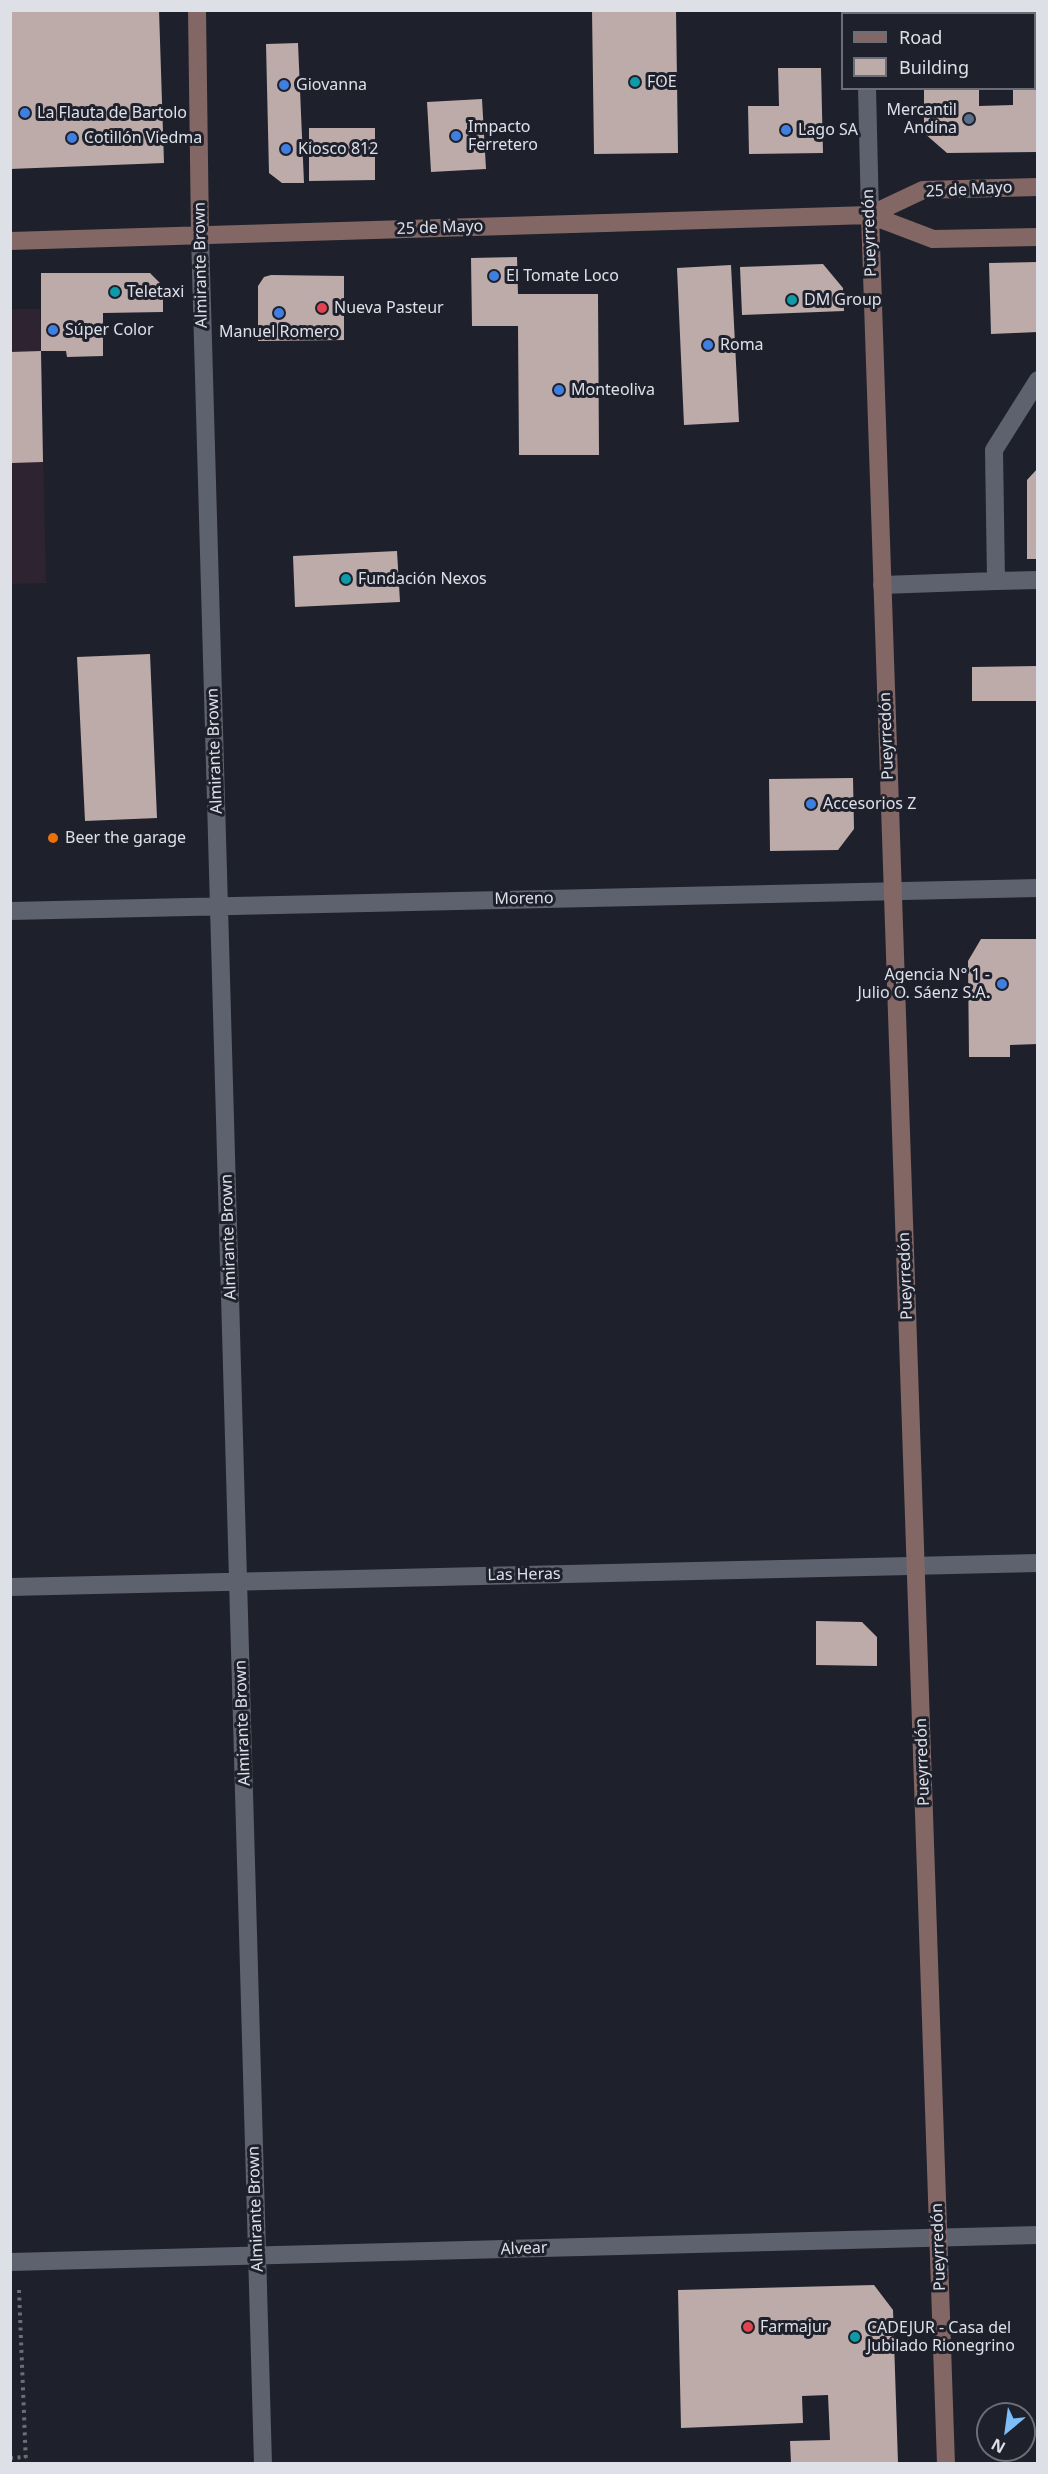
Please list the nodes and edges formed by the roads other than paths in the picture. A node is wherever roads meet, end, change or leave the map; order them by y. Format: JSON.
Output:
{"nodes":[{"id":1,"x":197,"y":10,"type":"edge"},
{"id":2,"x":867,"y":90,"type":"edge"},
{"id":3,"x":1038,"y":187,"type":"edge"},
{"id":4,"x":870,"y":215,"type":"junction"},
{"id":5,"x":200,"y":235,"type":"junction"},
{"id":6,"x":1038,"y":237,"type":"edge"},
{"id":7,"x":10,"y":241,"type":"edge"},
{"id":8,"x":1038,"y":380,"type":"edge"},
{"id":9,"x":1038,"y":580,"type":"edge"},
{"id":10,"x":996,"y":581,"type":"junction"},
{"id":11,"x":882,"y":585,"type":"junction"},
{"id":12,"x":1038,"y":888,"type":"edge"},
{"id":13,"x":892,"y":891,"type":"junction"},
{"id":14,"x":219,"y":906,"type":"junction"},
{"id":15,"x":10,"y":911,"type":"edge"},
{"id":16,"x":1038,"y":1563,"type":"edge"},
{"id":17,"x":916,"y":1566,"type":"junction"},
{"id":18,"x":239,"y":1581,"type":"junction"},
{"id":19,"x":10,"y":1587,"type":"edge"},
{"id":20,"x":1038,"y":2235,"type":"edge"},
{"id":21,"x":939,"y":2237,"type":"junction"},
{"id":22,"x":258,"y":2256,"type":"junction"},
{"id":23,"x":14,"y":2262,"type":"edge"},
{"id":24,"x":263,"y":2463,"type":"edge"},
{"id":25,"x":946,"y":2463,"type":"edge"}],
"edges":[{"from":1,"to":5,"type":"main road","name":"Almirante Brown"},
{"from":2,"to":4,"type":"street","name":"Pueyrredón"},
{"from":3,"to":4,"type":"main road","name":"25 de Mayo"},
{"from":4,"to":5,"type":"main road","name":"25 de Mayo"},
{"from":4,"to":6,"type":"main road","name":"25 de Mayo"},
{"from":4,"to":11,"type":"main road","name":"Pueyrredón"},
{"from":5,"to":7,"type":"main road","name":"25 de Mayo"},
{"from":5,"to":14,"type":"street","name":"Almirante Brown"},
{"from":8,"to":10,"type":"street"},
{"from":9,"to":10,"type":"street"},
{"from":10,"to":11,"type":"street"},
{"from":11,"to":13,"type":"main road","name":"Pueyrredón"},
{"from":12,"to":13,"type":"street","name":"Moreno"},
{"from":13,"to":14,"type":"street","name":"Moreno"},
{"from":13,"to":17,"type":"main road","name":"Pueyrredón"},
{"from":14,"to":15,"type":"street","name":"Moreno"},
{"from":14,"to":18,"type":"street","name":"Almirante Brown"},
{"from":16,"to":17,"type":"street","name":"Las Heras"},
{"from":17,"to":18,"type":"street","name":"Las Heras"},
{"from":17,"to":21,"type":"main road","name":"Pueyrredón"},
{"from":18,"to":19,"type":"street","name":"Las Heras"},
{"from":18,"to":22,"type":"street","name":"Almirante Brown"},
{"from":20,"to":21,"type":"street","name":"Alvear"},
{"from":21,"to":22,"type":"street","name":"Alvear"},
{"from":21,"to":25,"type":"main road","name":"Pueyrredón"},
{"from":22,"to":23,"type":"street","name":"Alvear"},
{"from":22,"to":24,"type":"street","name":"Almirante Brown"}]}
